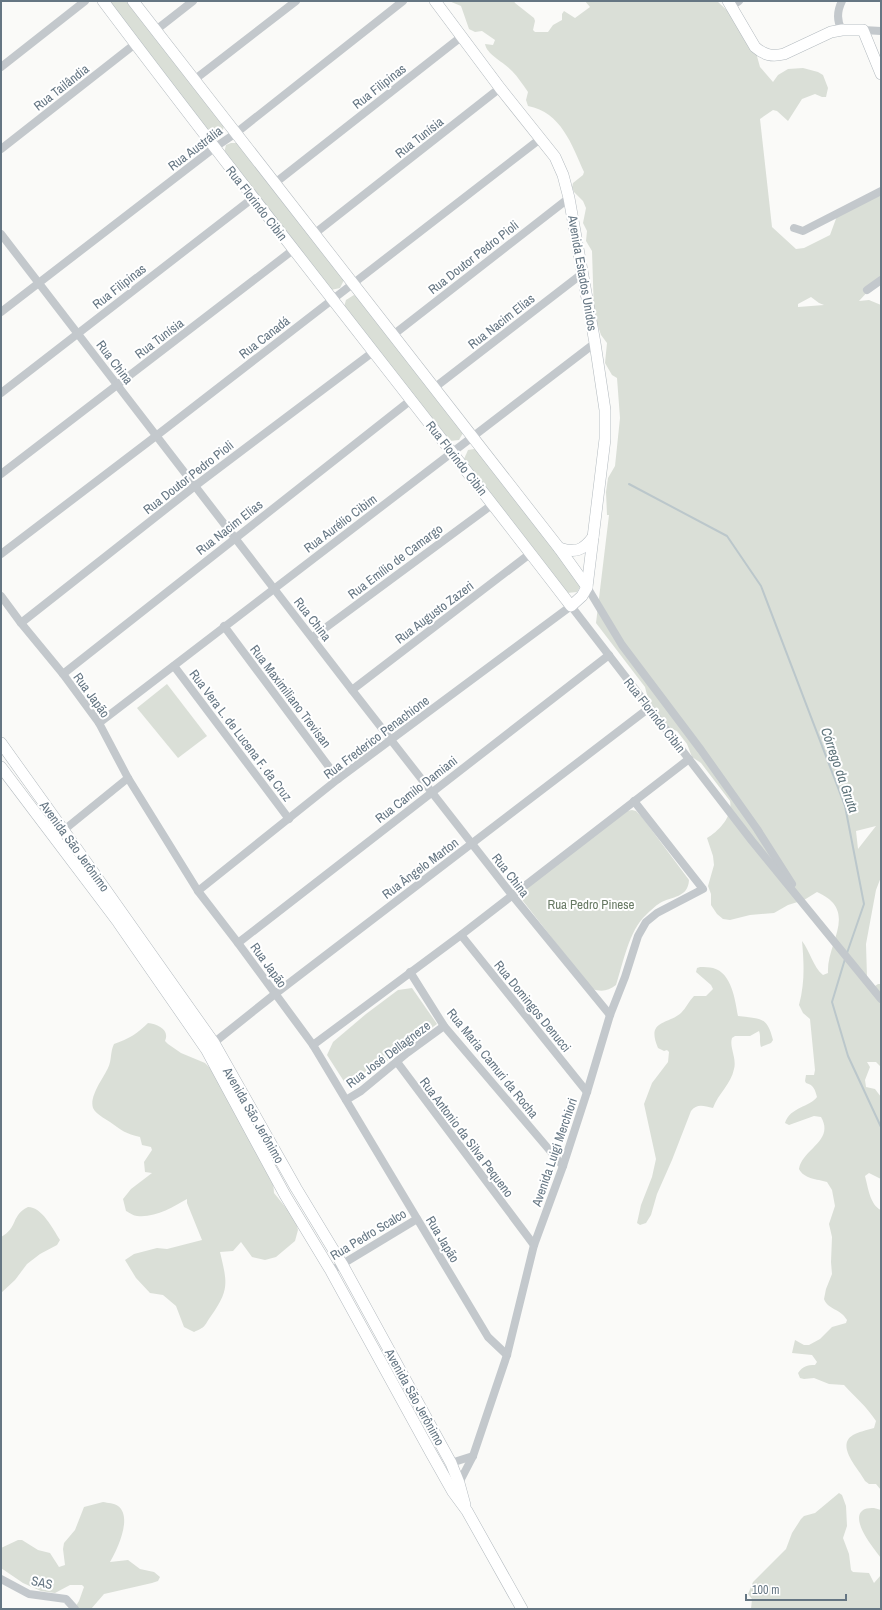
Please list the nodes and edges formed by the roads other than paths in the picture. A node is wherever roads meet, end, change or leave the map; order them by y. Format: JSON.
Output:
{"nodes":[{"id":1,"x":85,"y":1,"type":"edge"},
{"id":2,"x":103,"y":1,"type":"edge"},
{"id":3,"x":133,"y":1,"type":"edge"},
{"id":4,"x":192,"y":1,"type":"edge"},
{"id":5,"x":296,"y":1,"type":"edge"},
{"id":6,"x":403,"y":1,"type":"edge"},
{"id":7,"x":434,"y":1,"type":"edge"},
{"id":8,"x":842,"y":1,"type":"edge"},
{"id":9,"x":733,"y":3,"type":"edge"},
{"id":10,"x":156,"y":30,"type":"junction"},
{"id":11,"x":842,"y":30,"type":"junction"},
{"id":12,"x":863,"y":30,"type":"junction"},
{"id":13,"x":881,"y":31,"type":"edge"},
{"id":14,"x":461,"y":36,"type":"junction"},
{"id":15,"x":135,"y":44,"type":"junction"},
{"id":16,"x":1,"y":67,"type":"edge"},
{"id":17,"x":881,"y":74,"type":"edge"},
{"id":18,"x":194,"y":80,"type":"junction"},
{"id":19,"x":500,"y":88,"type":"junction"},
{"id":20,"x":236,"y":133,"type":"junction"},
{"id":21,"x":540,"y":139,"type":"junction"},
{"id":22,"x":214,"y":148,"type":"junction"},
{"id":23,"x":1,"y":149,"type":"edge"},
{"id":24,"x":275,"y":183,"type":"junction"},
{"id":25,"x":881,"y":191,"type":"edge"},
{"id":26,"x":253,"y":198,"type":"junction"},
{"id":27,"x":569,"y":198,"type":"junction"},
{"id":28,"x":794,"y":228,"type":"dead end"},
{"id":29,"x":1,"y":234,"type":"edge"},
{"id":30,"x":314,"y":234,"type":"junction"},
{"id":31,"x":293,"y":250,"type":"junction"},
{"id":32,"x":582,"y":273,"type":"junction"},
{"id":33,"x":881,"y":280,"type":"edge"},
{"id":34,"x":39,"y":284,"type":"junction"},
{"id":35,"x":353,"y":284,"type":"junction"},
{"id":36,"x":867,"y":290,"type":"dead end"},
{"id":37,"x":332,"y":299,"type":"junction"},
{"id":38,"x":1,"y":312,"type":"edge"},
{"id":39,"x":77,"y":333,"type":"junction"},
{"id":40,"x":393,"y":335,"type":"junction"},
{"id":41,"x":595,"y":343,"type":"junction"},
{"id":42,"x":373,"y":352,"type":"junction"},
{"id":43,"x":117,"y":384,"type":"junction"},
{"id":44,"x":434,"y":388,"type":"junction"},
{"id":45,"x":1,"y":393,"type":"edge"},
{"id":46,"x":411,"y":400,"type":"junction"},
{"id":47,"x":156,"y":436,"type":"junction"},
{"id":48,"x":472,"y":437,"type":"junction"},
{"id":49,"x":453,"y":452,"type":"junction"},
{"id":50,"x":1,"y":474,"type":"edge"},
{"id":51,"x":195,"y":486,"type":"junction"},
{"id":52,"x":493,"y":504,"type":"junction"},
{"id":53,"x":593,"y":537,"type":"junction"},
{"id":54,"x":235,"y":538,"type":"junction"},
{"id":55,"x":559,"y":548,"type":"junction"},
{"id":56,"x":530,"y":553,"type":"junction"},
{"id":57,"x":1,"y":554,"type":"edge"},
{"id":58,"x":586,"y":587,"type":"junction"},
{"id":59,"x":273,"y":588,"type":"junction"},
{"id":60,"x":1,"y":596,"type":"edge"},
{"id":61,"x":571,"y":606,"type":"junction"},
{"id":62,"x":20,"y":623,"type":"junction"},
{"id":63,"x":224,"y":626,"type":"junction"},
{"id":64,"x":313,"y":638,"type":"junction"},
{"id":65,"x":609,"y":655,"type":"junction"},
{"id":66,"x":174,"y":666,"type":"junction"},
{"id":67,"x":63,"y":674,"type":"junction"},
{"id":68,"x":352,"y":690,"type":"junction"},
{"id":69,"x":649,"y":708,"type":"junction"},
{"id":70,"x":98,"y":723,"type":"junction"},
{"id":71,"x":391,"y":740,"type":"junction"},
{"id":72,"x":1,"y":744,"type":"edge"},
{"id":73,"x":688,"y":759,"type":"junction"},
{"id":74,"x":1,"y":767,"type":"edge"},
{"id":75,"x":128,"y":778,"type":"junction"},
{"id":76,"x":338,"y":779,"type":"junction"},
{"id":77,"x":431,"y":792,"type":"junction"},
{"id":78,"x":634,"y":801,"type":"junction"},
{"id":79,"x":289,"y":819,"type":"junction"},
{"id":80,"x":64,"y":831,"type":"junction"},
{"id":81,"x":54,"y":838,"type":"junction"},
{"id":82,"x":472,"y":844,"type":"junction"},
{"id":83,"x":198,"y":891,"type":"junction"},
{"id":84,"x":512,"y":895,"type":"junction"},
{"id":85,"x":812,"y":915,"type":"junction"},
{"id":86,"x":461,"y":935,"type":"junction"},
{"id":87,"x":238,"y":943,"type":"junction"},
{"id":88,"x":410,"y":972,"type":"junction"},
{"id":89,"x":275,"y":994,"type":"junction"},
{"id":90,"x":881,"y":999,"type":"edge"},
{"id":91,"x":610,"y":1015,"type":"junction"},
{"id":92,"x":444,"y":1026,"type":"junction"},
{"id":93,"x":313,"y":1045,"type":"junction"},
{"id":94,"x":210,"y":1046,"type":"junction"},
{"id":95,"x":396,"y":1062,"type":"junction"},
{"id":96,"x":587,"y":1092,"type":"junction"},
{"id":97,"x":346,"y":1100,"type":"junction"},
{"id":98,"x":563,"y":1166,"type":"junction"},
{"id":99,"x":287,"y":1173,"type":"junction"},
{"id":100,"x":278,"y":1180,"type":"junction"},
{"id":101,"x":417,"y":1219,"type":"junction"},
{"id":102,"x":534,"y":1245,"type":"junction"},
{"id":103,"x":342,"y":1264,"type":"junction"},
{"id":104,"x":331,"y":1270,"type":"junction"},
{"id":105,"x":507,"y":1355,"type":"junction"},
{"id":106,"x":431,"y":1453,"type":"junction"},
{"id":107,"x":473,"y":1456,"type":"junction"},
{"id":108,"x":451,"y":1463,"type":"junction"},
{"id":109,"x":459,"y":1482,"type":"junction"},
{"id":110,"x":467,"y":1511,"type":"junction"},
{"id":111,"x":1,"y":1579,"type":"edge"},
{"id":112,"x":75,"y":1609,"type":"edge"},
{"id":113,"x":522,"y":1609,"type":"edge"}],
"edges":[{"from":1,"to":16,"type":"street"},
{"from":2,"to":15,"type":"street","name":"Rua Florindo Cibin"},
{"from":3,"to":10,"type":"street","name":"Rua Florindo Cibin"},
{"from":4,"to":10,"type":"street"},
{"from":5,"to":18,"type":"street"},
{"from":6,"to":20,"type":"street","name":"Rua Austrália"},
{"from":7,"to":14,"type":"street","name":"Avenida Estados Unidos"},
{"from":8,"to":11,"type":"street"},
{"from":9,"to":11,"type":"street"},
{"from":10,"to":18,"type":"street","name":"Rua Florindo Cibin"},
{"from":11,"to":12,"type":"street"},
{"from":12,"to":13,"type":"street"},
{"from":12,"to":17,"type":"street"},
{"from":14,"to":19,"type":"street","name":"Avenida Estados Unidos"},
{"from":14,"to":24,"type":"street","name":"Rua Filipinas"},
{"from":15,"to":22,"type":"street","name":"Rua Florindo Cibin"},
{"from":15,"to":23,"type":"street","name":"Rua Tailândia"},
{"from":18,"to":20,"type":"street","name":"Rua Florindo Cibin"},
{"from":19,"to":21,"type":"street","name":"Avenida Estados Unidos"},
{"from":19,"to":30,"type":"street","name":"Rua Tunísia"},
{"from":20,"to":22,"type":"street","name":"Rua Austrália"},
{"from":20,"to":24,"type":"street","name":"Rua Florindo Cibin"},
{"from":21,"to":27,"type":"street","name":"Avenida Estados Unidos"},
{"from":21,"to":35,"type":"street","name":"Rua Canadá"},
{"from":22,"to":26,"type":"street","name":"Rua Florindo Cibin"},
{"from":22,"to":34,"type":"street","name":"Rua Austrália"},
{"from":24,"to":30,"type":"street","name":"Rua Florindo Cibin"},
{"from":25,"to":28,"type":"street"},
{"from":26,"to":31,"type":"street","name":"Rua Florindo Cibin"},
{"from":26,"to":39,"type":"street","name":"Rua Filipinas"},
{"from":27,"to":32,"type":"street","name":"Avenida Estados Unidos"},
{"from":27,"to":40,"type":"street","name":"Rua Doutor Pedro Pioli"},
{"from":29,"to":34,"type":"street","name":"Rua China"},
{"from":30,"to":35,"type":"street","name":"Rua Florindo Cibin"},
{"from":31,"to":37,"type":"street","name":"Rua Florindo Cibin"},
{"from":31,"to":43,"type":"street","name":"Rua Tunísia"},
{"from":32,"to":41,"type":"street","name":"Avenida Estados Unidos"},
{"from":32,"to":44,"type":"street","name":"Rua Nacim Elias"},
{"from":33,"to":36,"type":"street"},
{"from":34,"to":38,"type":"street","name":"Rua Austrália"},
{"from":34,"to":39,"type":"street","name":"Rua China"},
{"from":35,"to":37,"type":"street","name":"Rua Canadá"},
{"from":35,"to":40,"type":"street","name":"Rua Florindo Cibin"},
{"from":37,"to":42,"type":"street","name":"Rua Florindo Cibin"},
{"from":37,"to":47,"type":"street","name":"Rua Canadá"},
{"from":39,"to":43,"type":"street","name":"Rua China"},
{"from":39,"to":45,"type":"street","name":"Rua Filipinas"},
{"from":40,"to":44,"type":"street","name":"Rua Florindo Cibin"},
{"from":41,"to":48,"type":"street","name":"Rua Aurélio Cibim"},
{"from":41,"to":53,"type":"street","name":"Avenida Estados Unidos"},
{"from":42,"to":46,"type":"street","name":"Rua Florindo Cibin"},
{"from":42,"to":51,"type":"street","name":"Rua Doutor Pedro Pioli"},
{"from":43,"to":47,"type":"street","name":"Rua China"},
{"from":43,"to":50,"type":"street","name":"Rua Tunísia"},
{"from":44,"to":48,"type":"street","name":"Rua Florindo Cibin"},
{"from":46,"to":49,"type":"street","name":"Rua Florindo Cibin"},
{"from":46,"to":54,"type":"street","name":"Rua Nacim Elias"},
{"from":47,"to":51,"type":"street","name":"Rua China"},
{"from":47,"to":57,"type":"street","name":"Rua Canadá"},
{"from":48,"to":49,"type":"street","name":"Rua Aurélio Cibim"},
{"from":48,"to":55,"type":"street","name":"Rua Florindo Cibin"},
{"from":49,"to":52,"type":"street","name":"Rua Florindo Cibin"},
{"from":49,"to":59,"type":"street","name":"Rua Aurélio Cibim"},
{"from":51,"to":54,"type":"street","name":"Rua China"},
{"from":51,"to":62,"type":"street","name":"Rua Doutor Pedro Pioli"},
{"from":52,"to":56,"type":"street","name":"Rua Florindo Cibin"},
{"from":52,"to":64,"type":"street","name":"Rua Emílio de Camargo"},
{"from":53,"to":55,"type":"street"},
{"from":53,"to":58,"type":"street","name":"Avenida Estados Unidos"},
{"from":54,"to":59,"type":"street","name":"Rua China"},
{"from":54,"to":67,"type":"street","name":"Rua Nacim Elias"},
{"from":55,"to":58,"type":"street","name":"Rua Florindo Cibin"},
{"from":56,"to":61,"type":"street","name":"Rua Florindo Cibin"},
{"from":56,"to":68,"type":"street","name":"Rua Augusto Zazeri"},
{"from":58,"to":61,"type":"street"},
{"from":58,"to":85,"type":"street","name":"Rua Florindo Cibin"},
{"from":59,"to":63,"type":"street","name":"Rua Aurélio Cibim"},
{"from":59,"to":64,"type":"street","name":"Rua China"},
{"from":60,"to":62,"type":"street","name":"Rua Japão"},
{"from":61,"to":65,"type":"street","name":"Rua Florindo Cibin"},
{"from":61,"to":71,"type":"street","name":"Rua Frederico Penachione"},
{"from":62,"to":67,"type":"street","name":"Rua Japão"},
{"from":63,"to":66,"type":"street","name":"Rua Aurélio Cibim"},
{"from":63,"to":76,"type":"street","name":"Rua Maximiliano Trevisan"},
{"from":64,"to":68,"type":"street","name":"Rua China"},
{"from":65,"to":69,"type":"street","name":"Rua Florindo Cibin"},
{"from":65,"to":77,"type":"street","name":"Rua Camilo Damiani"},
{"from":66,"to":70,"type":"street","name":"Rua Aurélio Cibim"},
{"from":66,"to":79,"type":"street","name":"Rua Vera L. de Lucena F. da Cruz"},
{"from":67,"to":70,"type":"street","name":"Rua Japão"},
{"from":68,"to":71,"type":"street","name":"Rua China"},
{"from":69,"to":73,"type":"street","name":"Rua Florindo Cibin"},
{"from":69,"to":82,"type":"street","name":"Rua Ângelo Marton"},
{"from":70,"to":75,"type":"street","name":"Rua Japão"},
{"from":71,"to":76,"type":"street","name":"Rua Frederico Penachione"},
{"from":71,"to":77,"type":"street","name":"Rua China"},
{"from":72,"to":80,"type":"street","name":"Avenida São Jerônimo"},
{"from":73,"to":78,"type":"street"},
{"from":73,"to":85,"type":"street","name":"Rua Florindo Cibin"},
{"from":74,"to":81,"type":"street","name":"Avenida São Jerônimo"},
{"from":75,"to":80,"type":"street"},
{"from":75,"to":83,"type":"street","name":"Rua Japão"},
{"from":76,"to":79,"type":"street","name":"Rua Frederico Penachione"},
{"from":77,"to":82,"type":"street","name":"Rua China"},
{"from":77,"to":87,"type":"street","name":"Rua Camilo Damiani"},
{"from":78,"to":84,"type":"street"},
{"from":78,"to":91,"type":"street","name":"Avenida Luigi Merchiori"},
{"from":79,"to":83,"type":"street","name":"Rua Frederico Penachione"},
{"from":80,"to":81,"type":"street"},
{"from":80,"to":94,"type":"street","name":"Avenida São Jerônimo"},
{"from":81,"to":94,"type":"street","name":"Avenida São Jerônimo"},
{"from":82,"to":84,"type":"street","name":"Rua China"},
{"from":82,"to":89,"type":"street","name":"Rua Ângelo Marton"},
{"from":83,"to":87,"type":"street","name":"Rua Japão"},
{"from":84,"to":86,"type":"street"},
{"from":84,"to":91,"type":"street","name":"Rua China"},
{"from":85,"to":90,"type":"street","name":"Rua Florindo Cibin"},
{"from":86,"to":88,"type":"street"},
{"from":86,"to":96,"type":"street","name":"Rua Domingos Denucci"},
{"from":87,"to":89,"type":"street","name":"Rua Japão"},
{"from":88,"to":92,"type":"street","name":"Rua Maria Camuri da Rocha"},
{"from":88,"to":93,"type":"street"},
{"from":89,"to":93,"type":"street","name":"Rua Japão"},
{"from":89,"to":94,"type":"street","name":"Rua Ângelo Marton"},
{"from":91,"to":96,"type":"street","name":"Avenida Luigi Merchiori"},
{"from":92,"to":95,"type":"street","name":"Rua José Dellagneze"},
{"from":92,"to":98,"type":"street","name":"Rua Maria Camuri da Rocha"},
{"from":93,"to":97,"type":"street","name":"Rua Japão"},
{"from":94,"to":99,"type":"street","name":"Avenida São Jerônimo"},
{"from":94,"to":100,"type":"street","name":"Avenida São Jerônimo"},
{"from":95,"to":97,"type":"street","name":"Rua José Dellagneze"},
{"from":95,"to":102,"type":"street","name":"Rua Antonio da Silva Pequeno"},
{"from":96,"to":98,"type":"street","name":"Avenida Luigi Merchiori"},
{"from":97,"to":101,"type":"street","name":"Rua Japão"},
{"from":98,"to":102,"type":"street","name":"Avenida Luigi Merchiori"},
{"from":99,"to":100,"type":"street"},
{"from":99,"to":103,"type":"street","name":"Avenida São Jerônimo"},
{"from":100,"to":104,"type":"street","name":"Avenida São Jerônimo"},
{"from":101,"to":103,"type":"street","name":"Rua Pedro Scalco"},
{"from":101,"to":105,"type":"street","name":"Rua Japão"},
{"from":102,"to":105,"type":"street","name":"Avenida Luigi Merchiori"},
{"from":103,"to":104,"type":"street","name":"Rua Pedro Scalco"},
{"from":103,"to":108,"type":"street","name":"Avenida São Jerônimo"},
{"from":104,"to":106,"type":"street","name":"Avenida São Jerônimo"},
{"from":105,"to":107,"type":"street","name":"Avenida Luigi Merchiori"},
{"from":106,"to":109,"type":"street"},
{"from":106,"to":110,"type":"street","name":"Avenida São Jerônimo"},
{"from":107,"to":108,"type":"street"},
{"from":107,"to":109,"type":"street","name":"Avenida Luigi Merchiori"},
{"from":108,"to":109,"type":"street","name":"Avenida São Jerônimo"},
{"from":109,"to":110,"type":"street","name":"Avenida São Jerônimo"},
{"from":110,"to":113,"type":"street","name":"Avenida São Jerônimo"},
{"from":111,"to":112,"type":"street","name":"SAS"}]}
